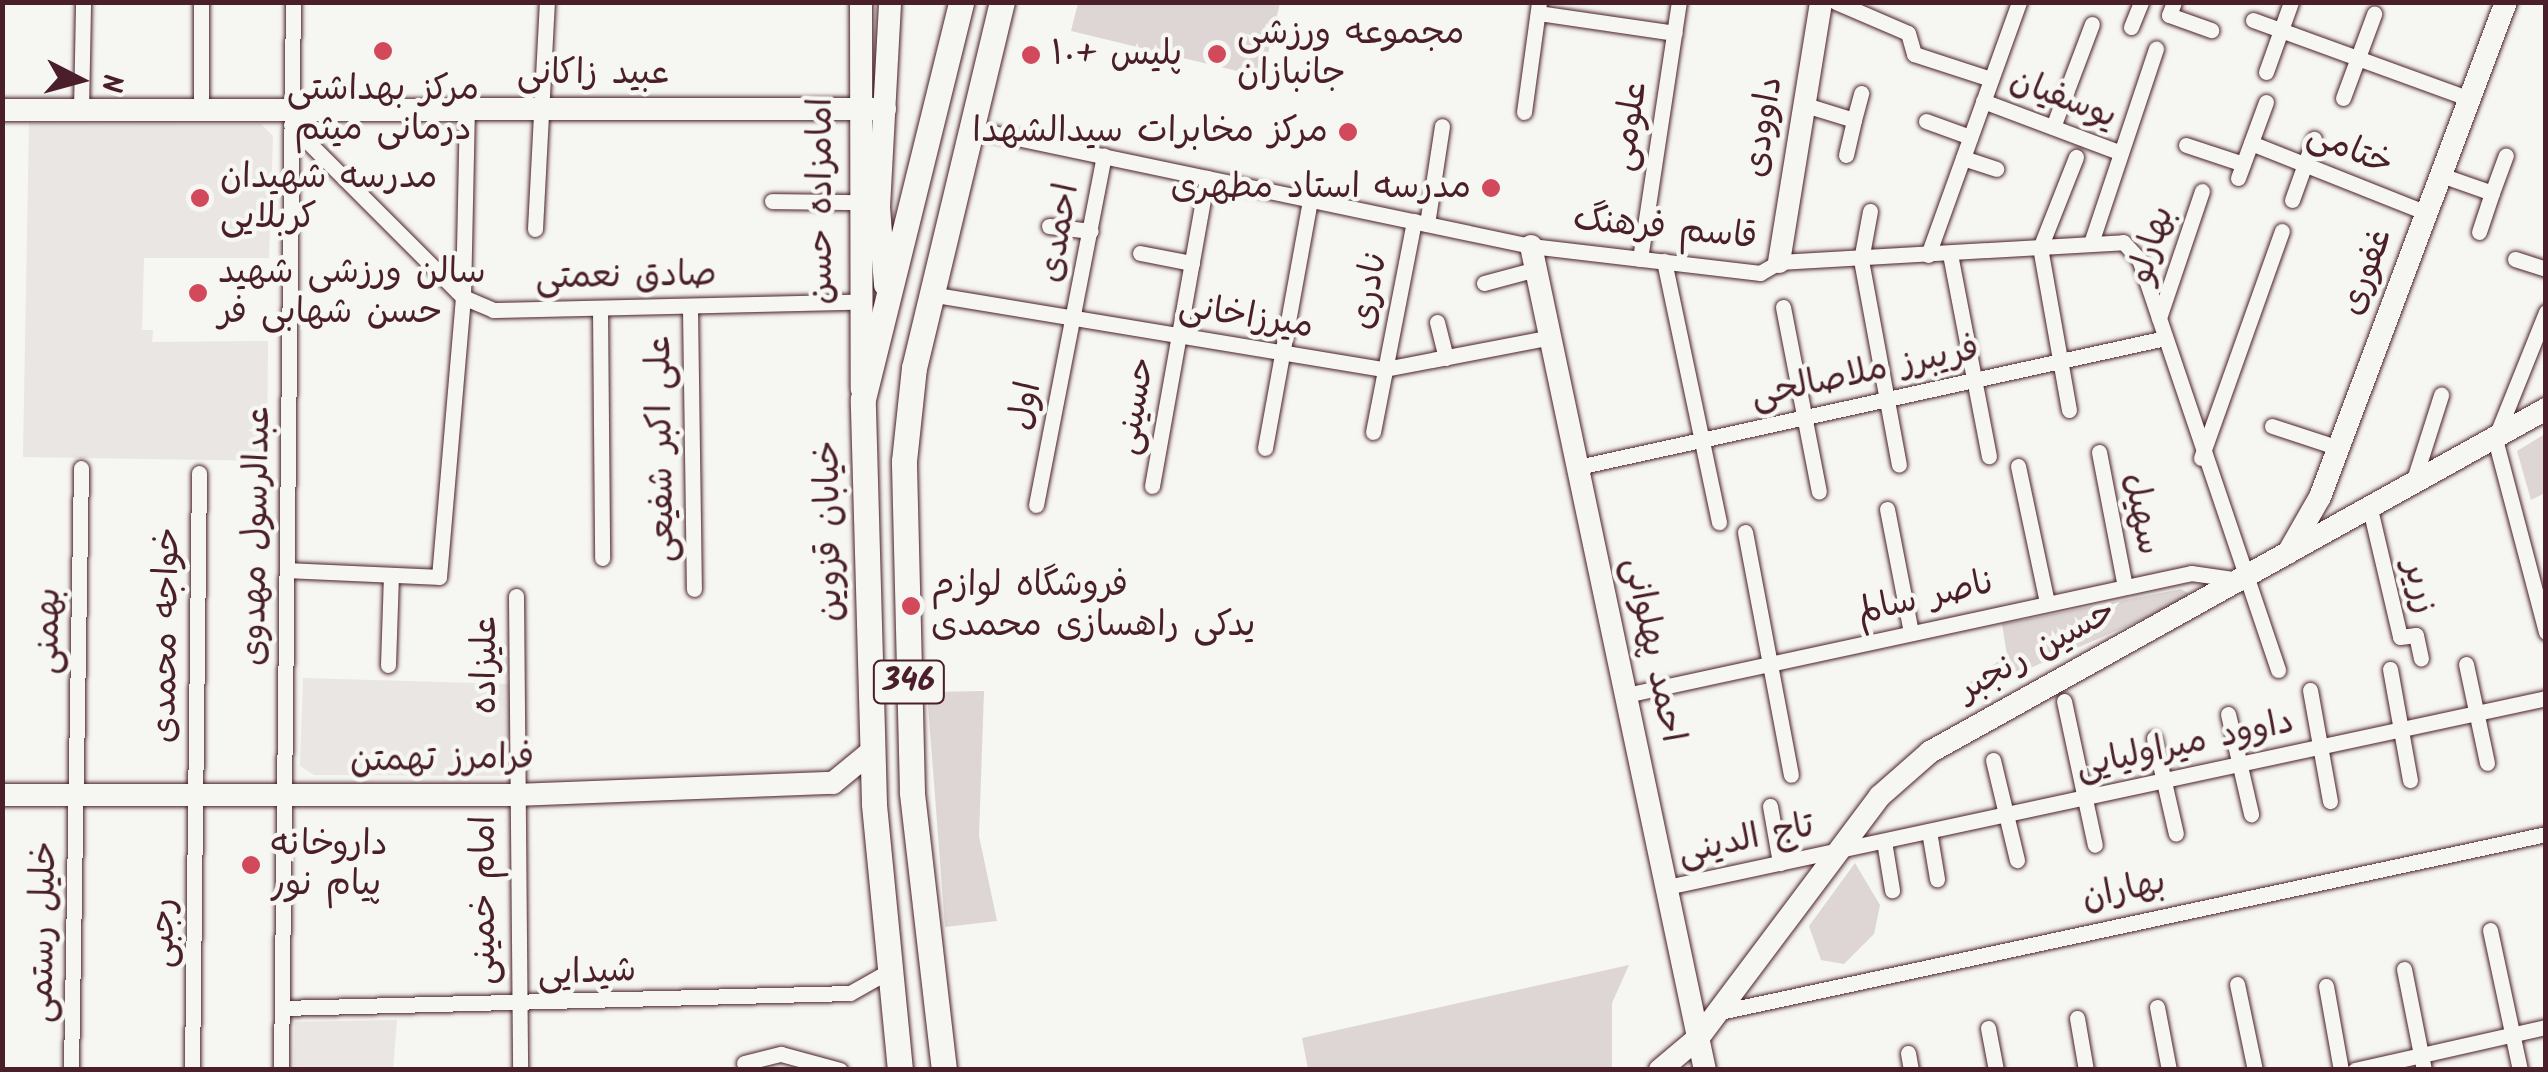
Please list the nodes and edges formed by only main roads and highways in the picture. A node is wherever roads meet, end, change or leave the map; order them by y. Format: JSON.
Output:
{"nodes":[{"id":1,"x":960,"y":2,"type":"edge"},
{"id":2,"x":1002,"y":2,"type":"edge"},
{"id":3,"x":886,"y":285,"type":"junction"},
{"id":4,"x":930,"y":294,"type":"junction"},
{"id":5,"x":898,"y":1069,"type":"edge"},
{"id":6,"x":944,"y":1070,"type":"edge"}],
"edges":[{"from":1,"to":3,"type":"main road","name":"خیابان قزوین","number":"346"},
{"from":2,"to":4,"type":"main road","number":"346"},
{"from":3,"to":4,"type":"main road"},
{"from":3,"to":5,"type":"main road","name":"خیابان قزوین","number":"346"},
{"from":4,"to":6,"type":"main road","number":"346"}]}
